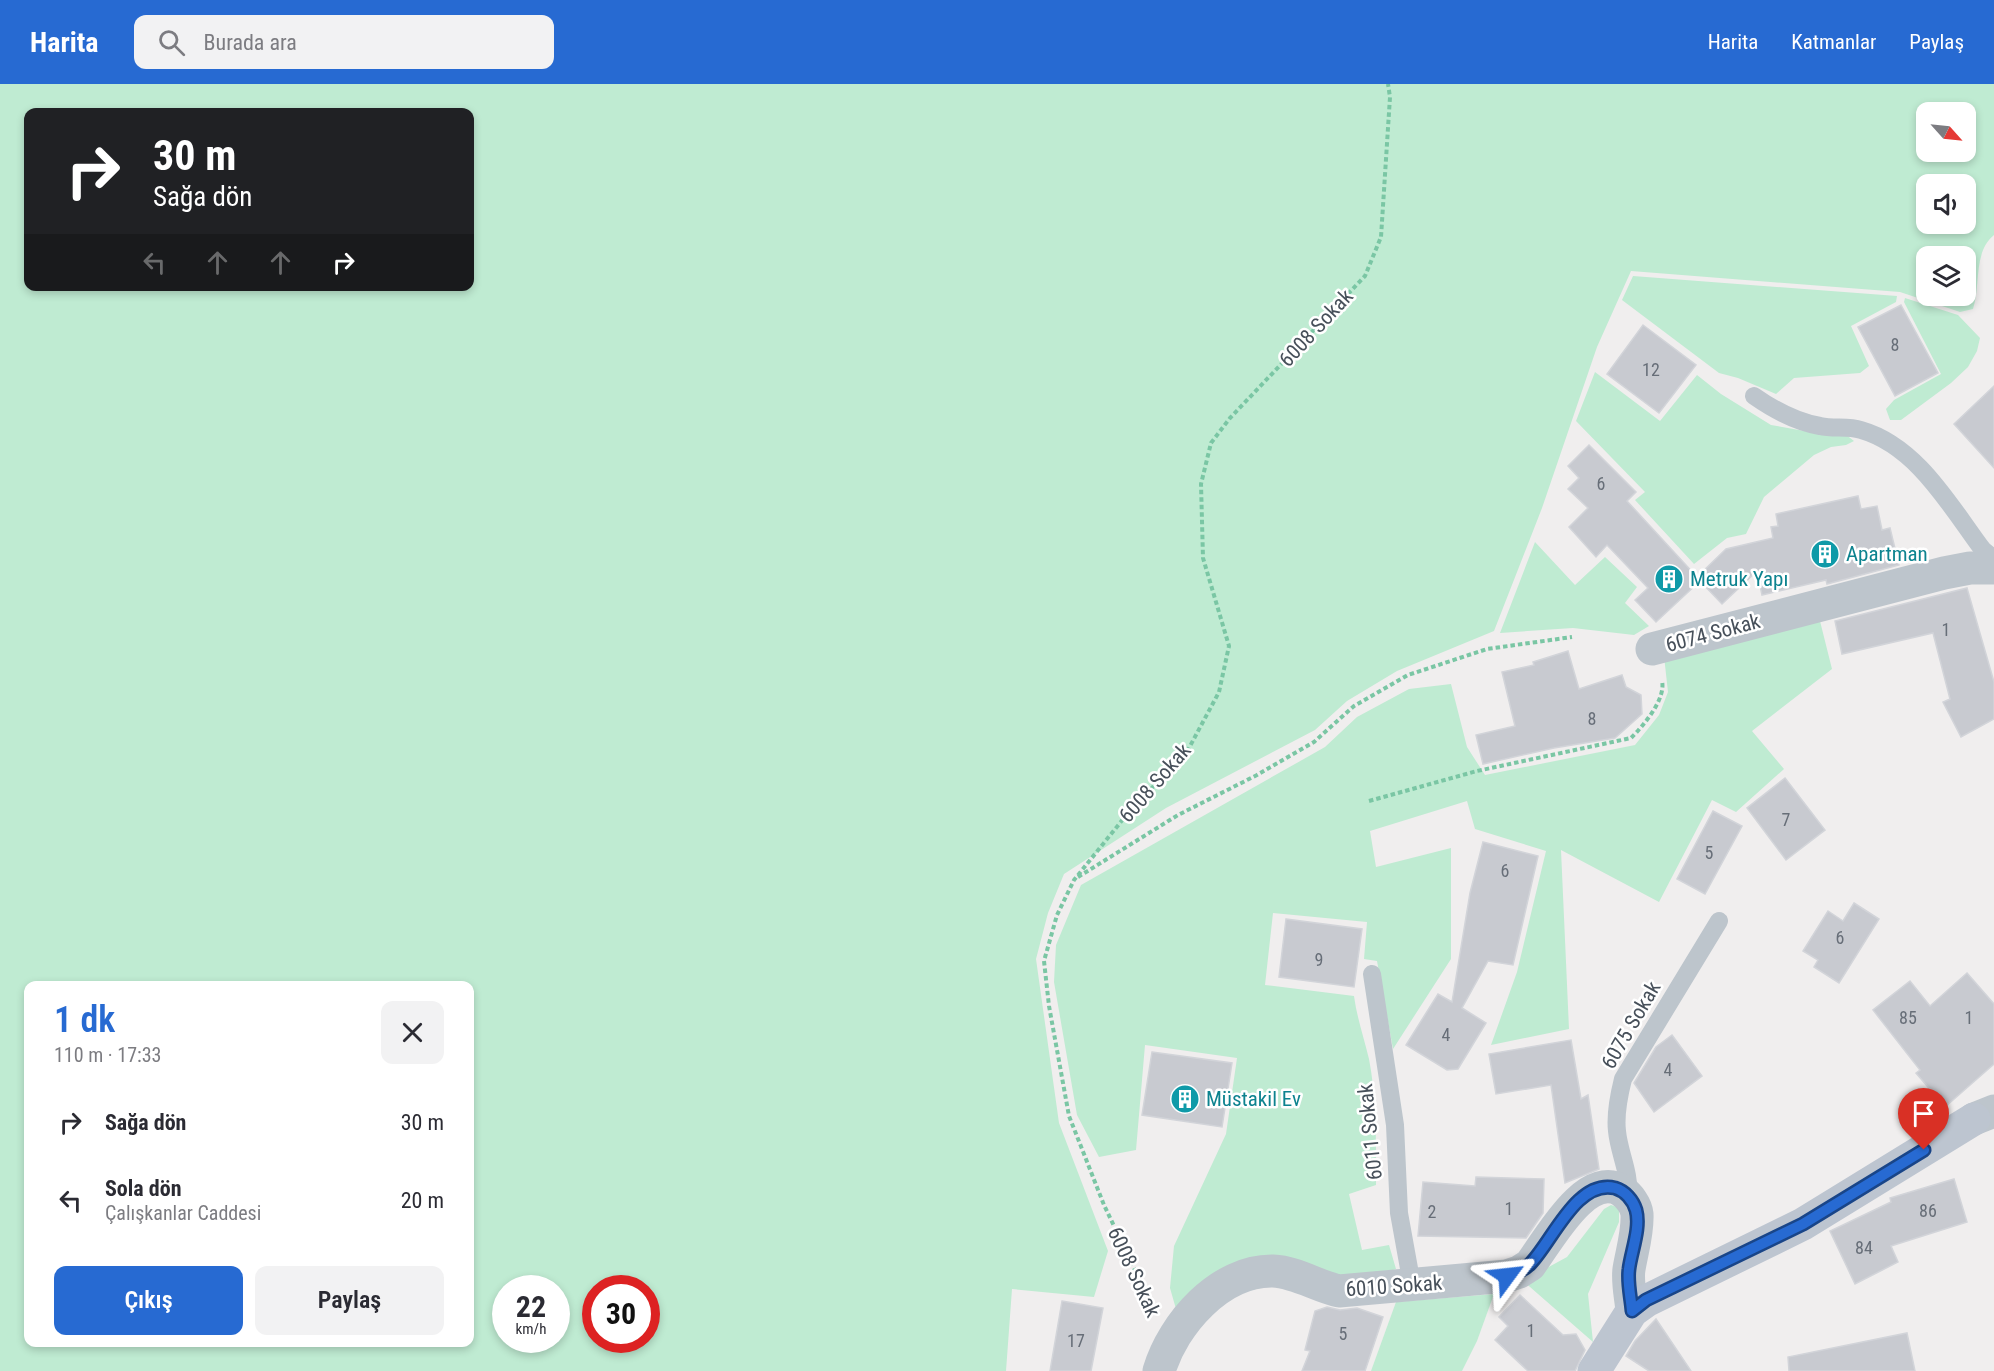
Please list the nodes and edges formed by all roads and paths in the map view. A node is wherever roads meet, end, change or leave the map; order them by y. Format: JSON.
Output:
{"nodes":[{"id":1,"x":1388,"y":84,"type":"edge"},
{"id":2,"x":1754,"y":396,"type":"dead end"},
{"id":3,"x":1994,"y":559,"type":"edge"},
{"id":4,"x":1994,"y":568,"type":"edge"},
{"id":5,"x":1572,"y":637,"type":"dead end"},
{"id":6,"x":1652,"y":649,"type":"joint"},
{"id":7,"x":1369,"y":801,"type":"dead end"},
{"id":8,"x":1074,"y":880,"type":"junction"},
{"id":9,"x":1719,"y":921,"type":"dead end"},
{"id":10,"x":1372,"y":974,"type":"dead end"},
{"id":11,"x":1984,"y":1115,"type":"edge"},
{"id":12,"x":1629,"y":1196,"type":"junction"},
{"id":13,"x":1412,"y":1285,"type":"junction"},
{"id":14,"x":1632,"y":1311,"type":"junction"},
{"id":15,"x":1161,"y":1367,"type":"edge"},
{"id":16,"x":1594,"y":1371,"type":"edge"}],
"edges":[{"from":1,"to":8,"type":"path","name":"6008 Sokak"},
{"from":2,"to":3,"type":"lane"},
{"from":4,"to":6,"type":"street","name":"6074 Sokak"},
{"from":5,"to":8,"type":"path"},
{"from":6,"to":7,"type":"path","name":"6074 Sokak"},
{"from":8,"to":15,"type":"path","name":"6008 Sokak"},
{"from":9,"to":12,"type":"lane","name":"6075 Sokak"},
{"from":10,"to":13,"type":"lane","name":"6011 Sokak"},
{"from":11,"to":14,"type":"street"},
{"from":12,"to":13,"type":"street","name":"6010 Sokak"},
{"from":12,"to":14,"type":"street"},
{"from":13,"to":15,"type":"street","name":"6010 Sokak"},
{"from":14,"to":16,"type":"street"}]}
